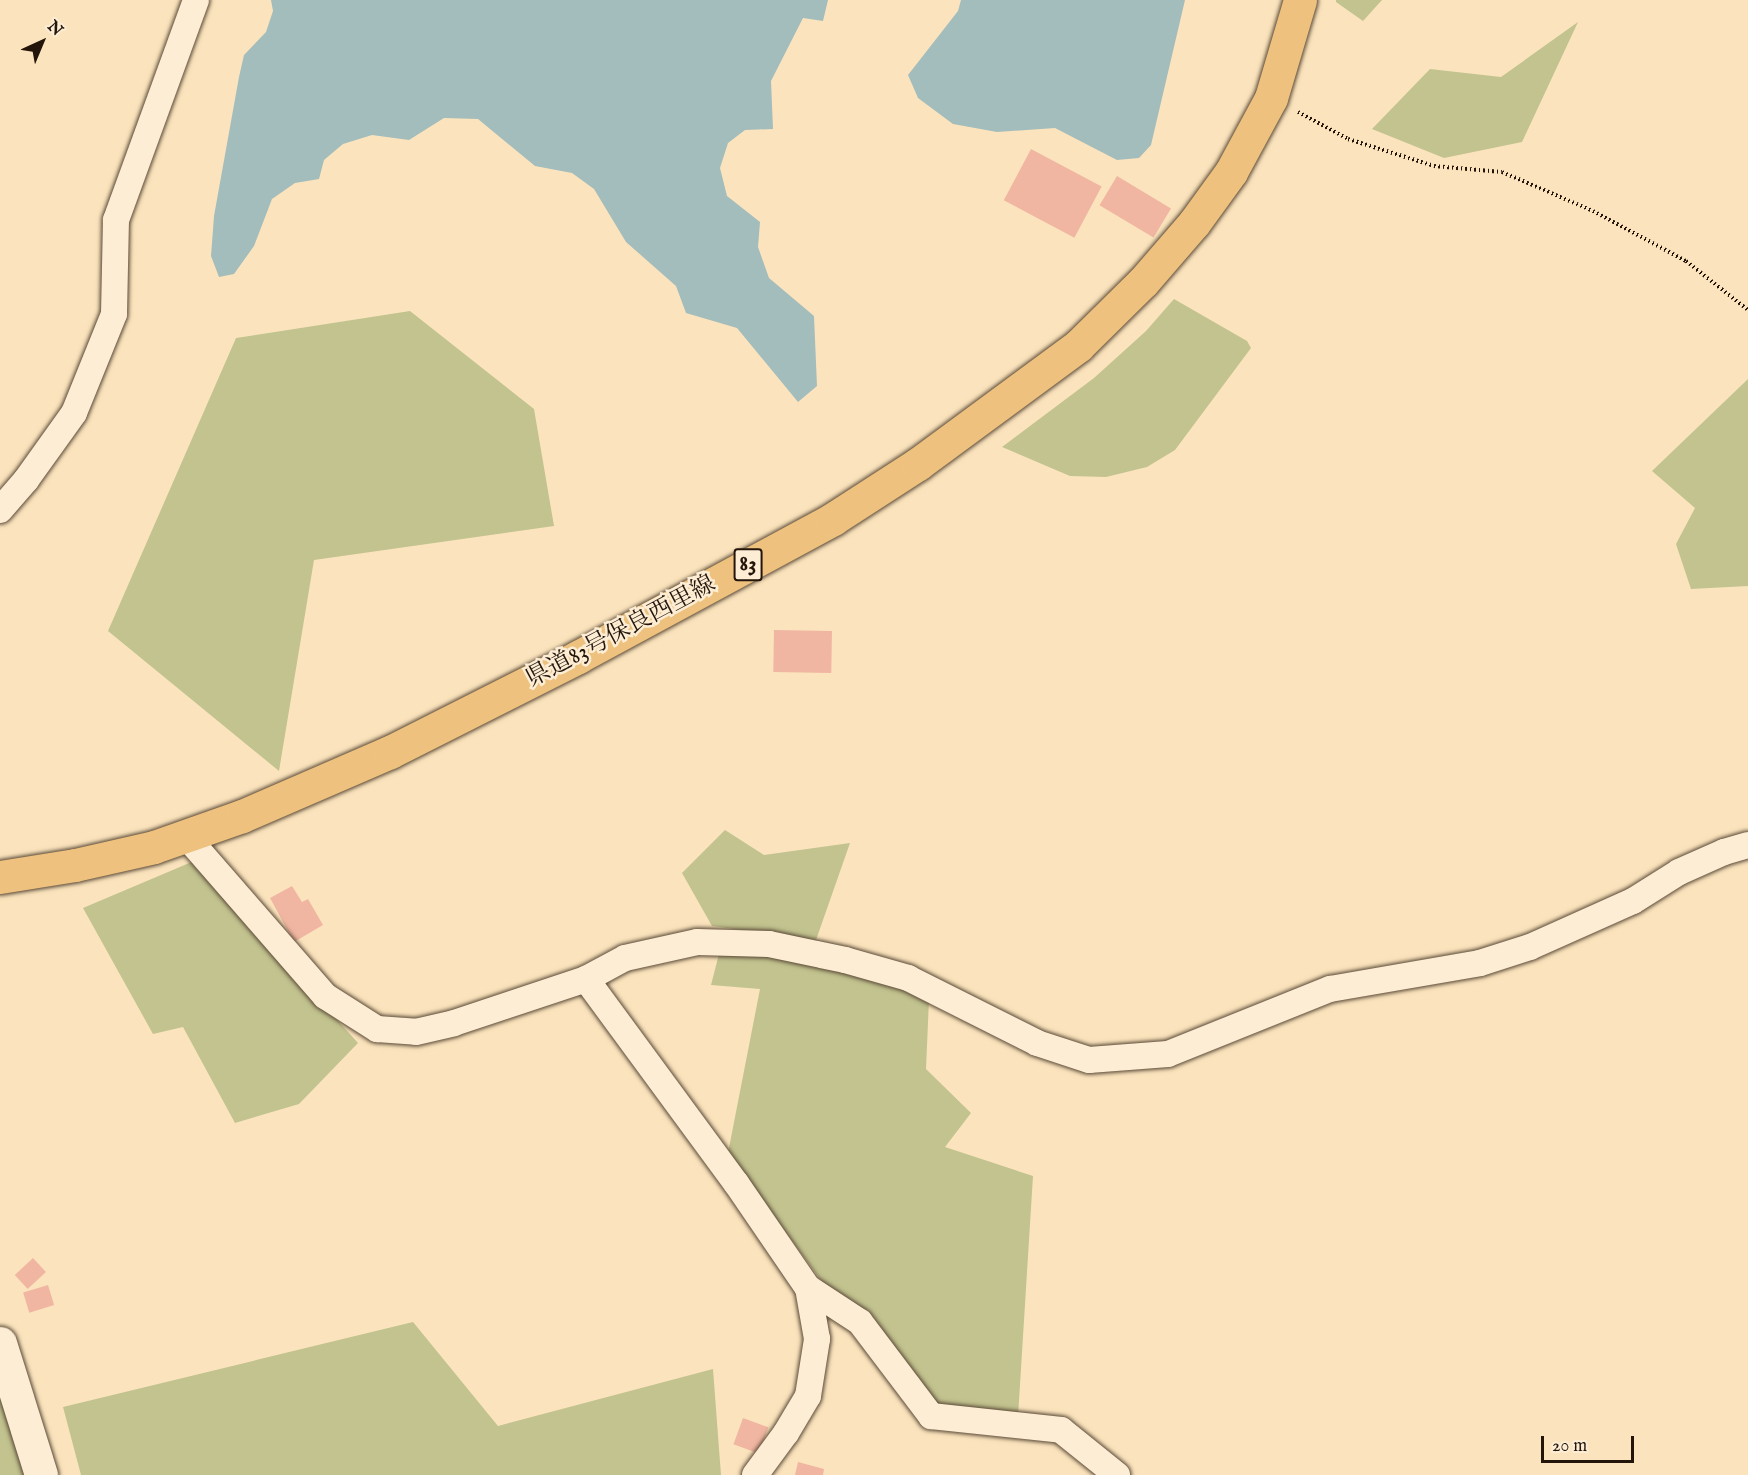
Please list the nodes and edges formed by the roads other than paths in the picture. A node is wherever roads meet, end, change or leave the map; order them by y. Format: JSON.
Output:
{"nodes":[{"id":1,"x":196,"y":0,"type":"edge"},
{"id":2,"x":1300,"y":0,"type":"edge"},
{"id":3,"x":0,"y":510,"type":"edge"},
{"id":4,"x":186,"y":836,"type":"junction"},
{"id":5,"x":1748,"y":845,"type":"edge"},
{"id":6,"x":0,"y":877,"type":"edge"},
{"id":7,"x":586,"y":979,"type":"junction"},
{"id":8,"x":808,"y":1288,"type":"junction"},
{"id":9,"x":0,"y":1343,"type":"edge"},
{"id":10,"x":41,"y":1475,"type":"edge"},
{"id":11,"x":755,"y":1475,"type":"edge"},
{"id":12,"x":1117,"y":1475,"type":"edge"}],
"edges":[{"from":1,"to":3,"type":"street"},
{"from":2,"to":4,"type":"main road","name":"県道83号保良西里線","number":"83"},
{"from":4,"to":6,"type":"main road","name":"県道83号保良西里線","number":"83"},
{"from":4,"to":7,"type":"street"},
{"from":5,"to":7,"type":"street"},
{"from":7,"to":8,"type":"street"},
{"from":8,"to":11,"type":"street"},
{"from":8,"to":12,"type":"street"},
{"from":9,"to":10,"type":"street"}]}
